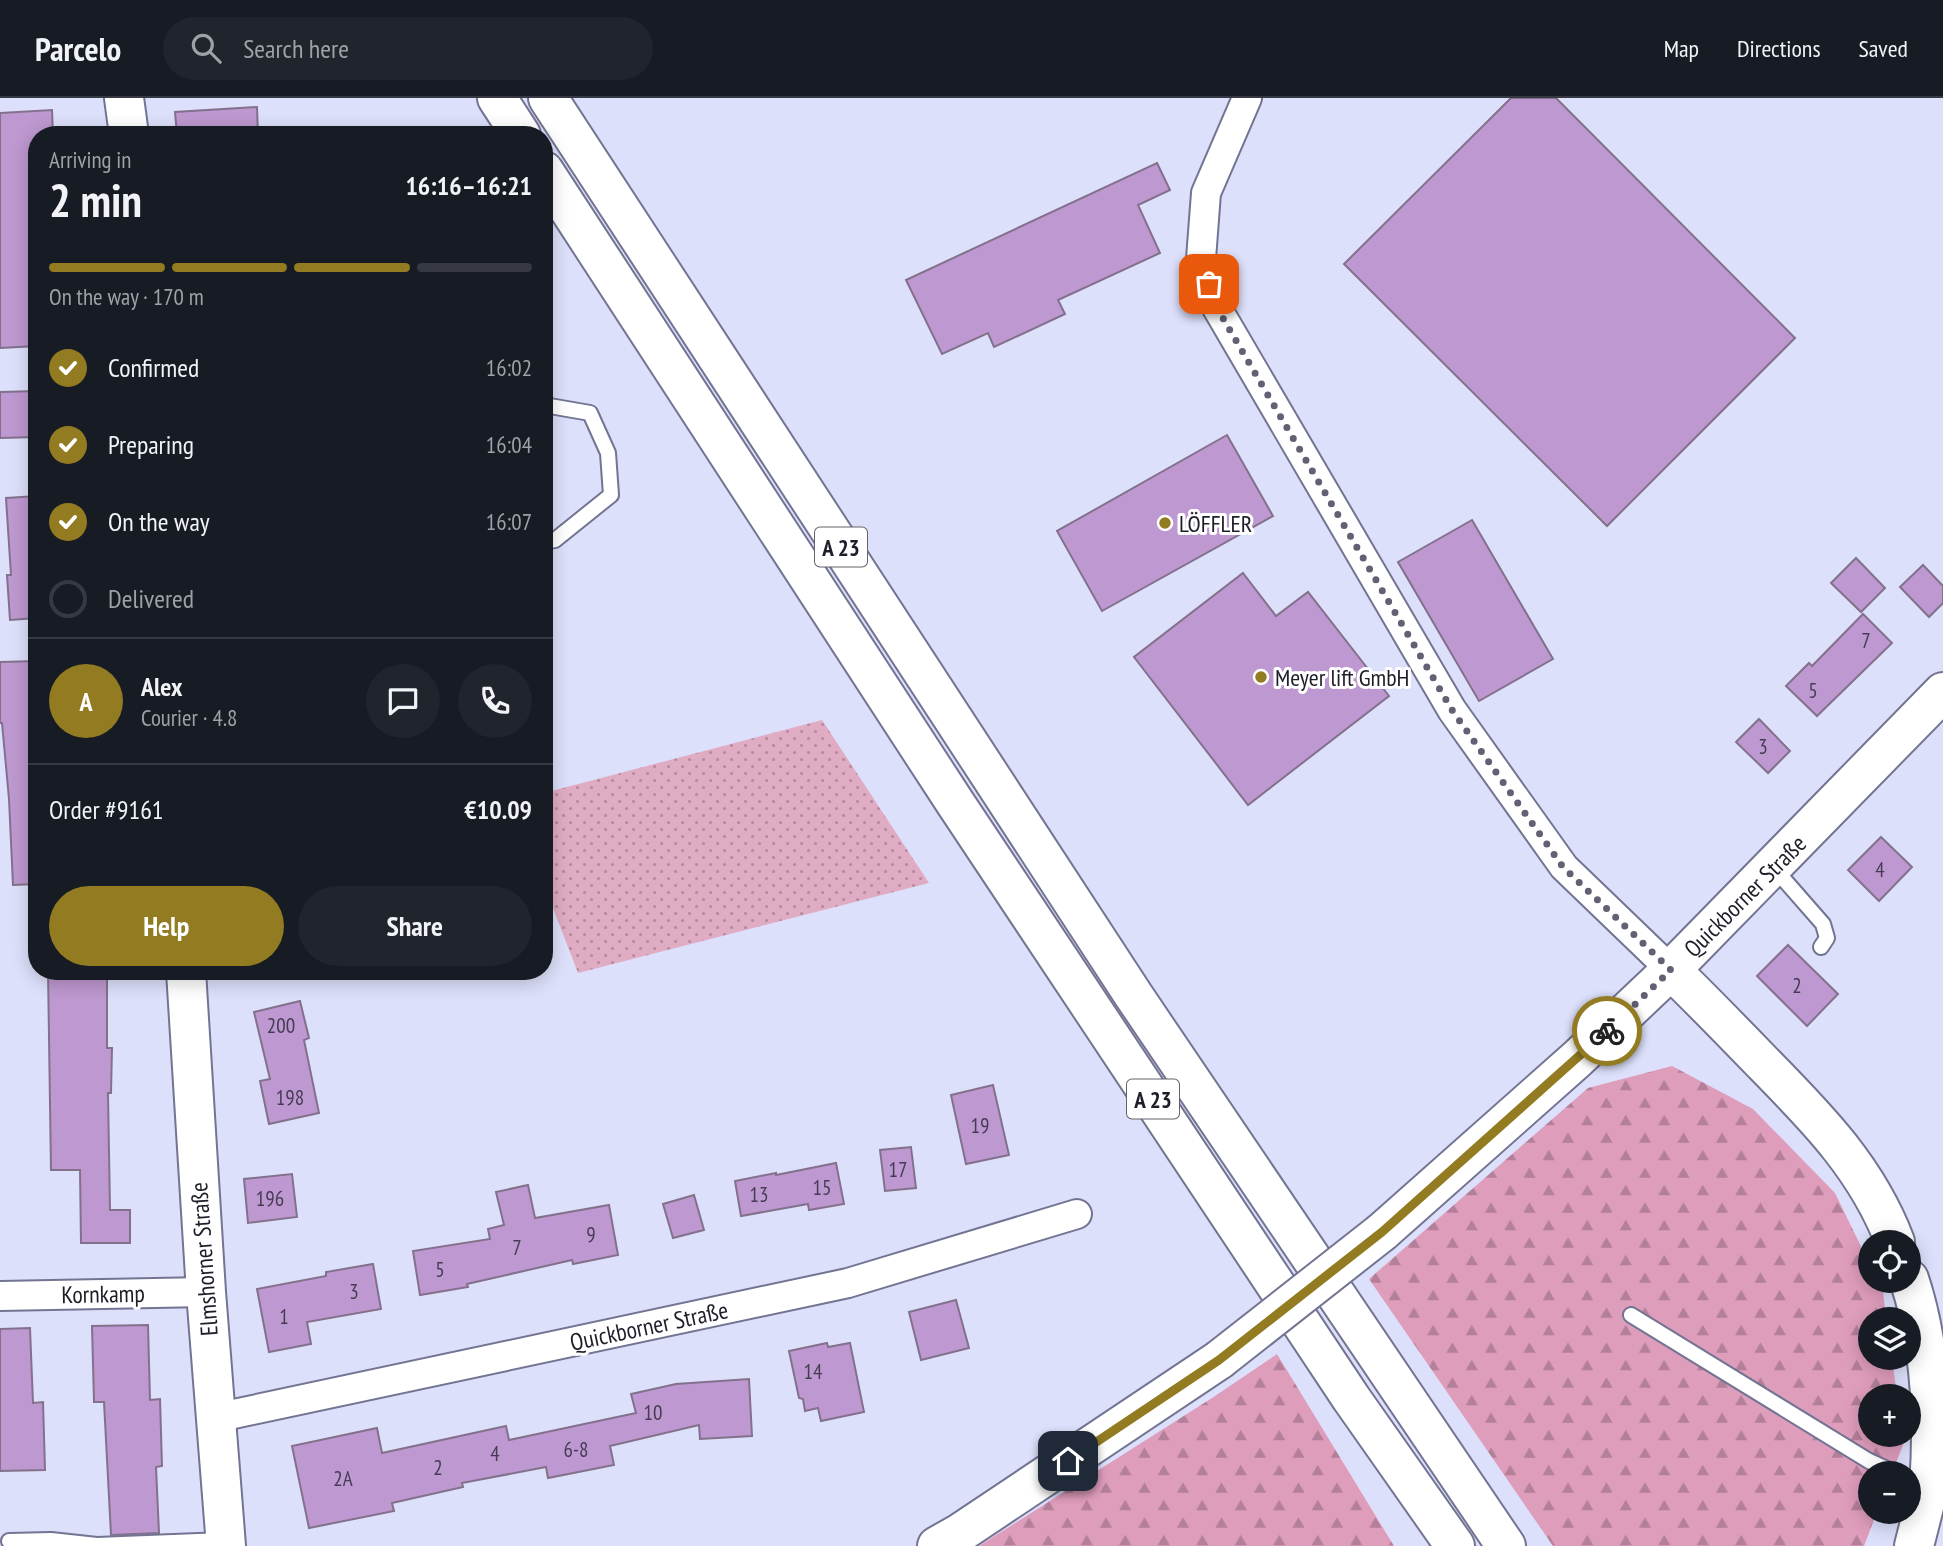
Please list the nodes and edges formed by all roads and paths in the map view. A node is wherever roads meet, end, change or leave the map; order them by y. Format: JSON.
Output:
{"nodes":[{"id":1,"x":124,"y":98,"type":"edge"},
{"id":2,"x":497,"y":98,"type":"edge"},
{"id":3,"x":548,"y":98,"type":"edge"},
{"id":4,"x":1247,"y":98,"type":"edge"},
{"id":5,"x":128,"y":126,"type":"edge"},
{"id":6,"x":515,"y":126,"type":"edge"},
{"id":7,"x":553,"y":185,"type":"edge"},
{"id":8,"x":553,"y":407,"type":"edge"},
{"id":9,"x":553,"y":540,"type":"edge"},
{"id":10,"x":1943,"y":692,"type":"edge"},
{"id":11,"x":1773,"y":867,"type":"junction"},
{"id":12,"x":1821,"y":947,"type":"dead end"},
{"id":13,"x":1671,"y":970,"type":"junction"},
{"id":14,"x":187,"y":980,"type":"edge"},
{"id":15,"x":1077,"y":1214,"type":"dead end"},
{"id":16,"x":1890,"y":1230,"type":"edge"},
{"id":17,"x":206,"y":1292,"type":"junction"},
{"id":18,"x":1912,"y":1293,"type":"edge"},
{"id":19,"x":0,"y":1296,"type":"edge"},
{"id":20,"x":1631,"y":1315,"type":"dead end"},
{"id":21,"x":1351,"y":1398,"type":"junction"},
{"id":22,"x":215,"y":1418,"type":"junction"},
{"id":23,"x":1922,"y":1484,"type":"edge"},
{"id":24,"x":9,"y":1541,"type":"dead end"},
{"id":25,"x":1504,"y":1542,"type":"edge"},
{"id":26,"x":226,"y":1543,"type":"edge"},
{"id":27,"x":937,"y":1546,"type":"edge"},
{"id":28,"x":1425,"y":1546,"type":"edge"},
{"id":29,"x":1455,"y":1546,"type":"edge"},
{"id":30,"x":1914,"y":1546,"type":"edge"}],
"edges":[{"from":1,"to":5,"type":"main road"},
{"from":2,"to":6,"type":"main road"},
{"from":3,"to":25,"type":"main road","number":"A 23"},
{"from":4,"to":13,"type":"street"},
{"from":7,"to":21,"type":"main road","number":"A 23"},
{"from":8,"to":9,"type":"lane"},
{"from":10,"to":11,"type":"main road","name":"Quickborner Straße"},
{"from":11,"to":12,"type":"lane"},
{"from":11,"to":13,"type":"main road","name":"Quickborner Straße"},
{"from":13,"to":16,"type":"main road"},
{"from":13,"to":27,"type":"main road","name":"Quickborner Straße","bridge":true},
{"from":14,"to":17,"type":"main road","name":"Elmshorner Straße"},
{"from":15,"to":22,"type":"street","name":"Quickborner Straße"},
{"from":17,"to":19,"type":"street","name":"Kornkamp"},
{"from":17,"to":22,"type":"main road","name":"Elmshorner Straße"},
{"from":18,"to":23,"type":"main road"},
{"from":20,"to":23,"type":"lane"},
{"from":21,"to":28,"type":"main road"},
{"from":21,"to":29,"type":"main road","number":"A 23"},
{"from":22,"to":26,"type":"main road","name":"Elmshorner Straße"},
{"from":23,"to":30,"type":"main road"},
{"from":24,"to":26,"type":"lane"}]}
